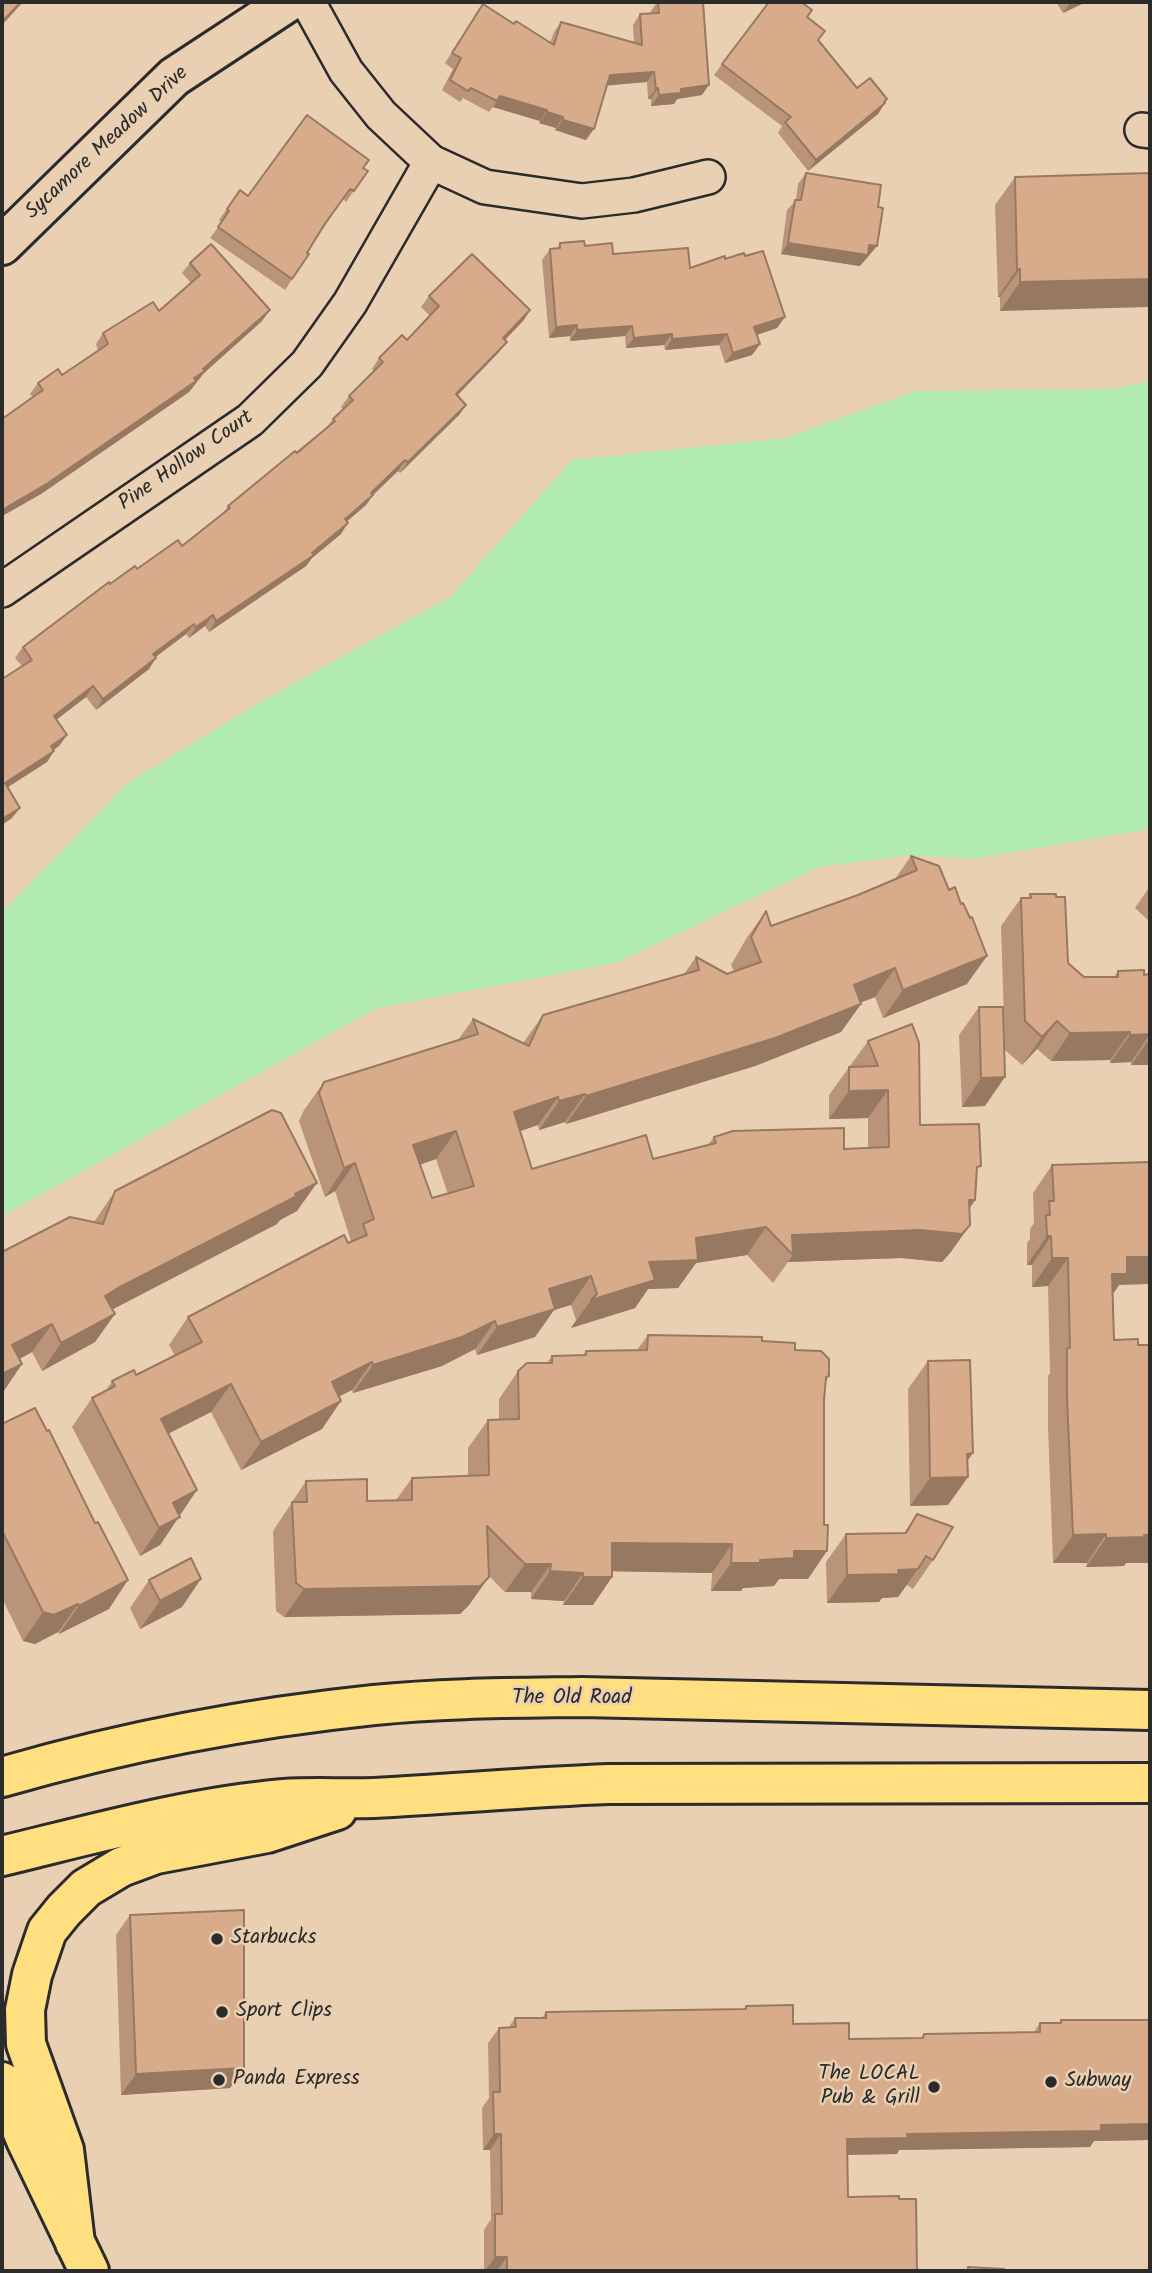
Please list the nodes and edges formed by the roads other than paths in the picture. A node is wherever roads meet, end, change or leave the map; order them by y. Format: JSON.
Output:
{"nodes":[{"id":1,"x":288,"y":2,"type":"edge"},
{"id":2,"x":308,"y":2,"type":"edge"},
{"id":3,"x":431,"y":162,"type":"junction"},
{"id":4,"x":708,"y":177,"type":"dead end"},
{"id":5,"x":2,"y":244,"type":"edge"},
{"id":6,"x":2,"y":590,"type":"edge"},
{"id":7,"x":1150,"y":1710,"type":"edge"},
{"id":8,"x":2,"y":1777,"type":"edge"},
{"id":9,"x":1150,"y":1783,"type":"edge"},
{"id":10,"x":373,"y":1798,"type":"junction"},
{"id":11,"x":2,"y":1856,"type":"edge"},
{"id":12,"x":2,"y":2082,"type":"edge"},
{"id":13,"x":82,"y":2257,"type":"edge"}],
"edges":[{"from":1,"to":5,"type":"street","name":"Sycamore Meadow Drive"},
{"from":2,"to":3,"type":"street"},
{"from":3,"to":4,"type":"street"},
{"from":3,"to":6,"type":"street","name":"Pine Hollow Court"},
{"from":7,"to":8,"type":"main road","name":"The Old Road"},
{"from":9,"to":10,"type":"main road"},
{"from":10,"to":11,"type":"main road"},
{"from":10,"to":13,"type":"main road"},
{"from":12,"to":13,"type":"main road"}]}
